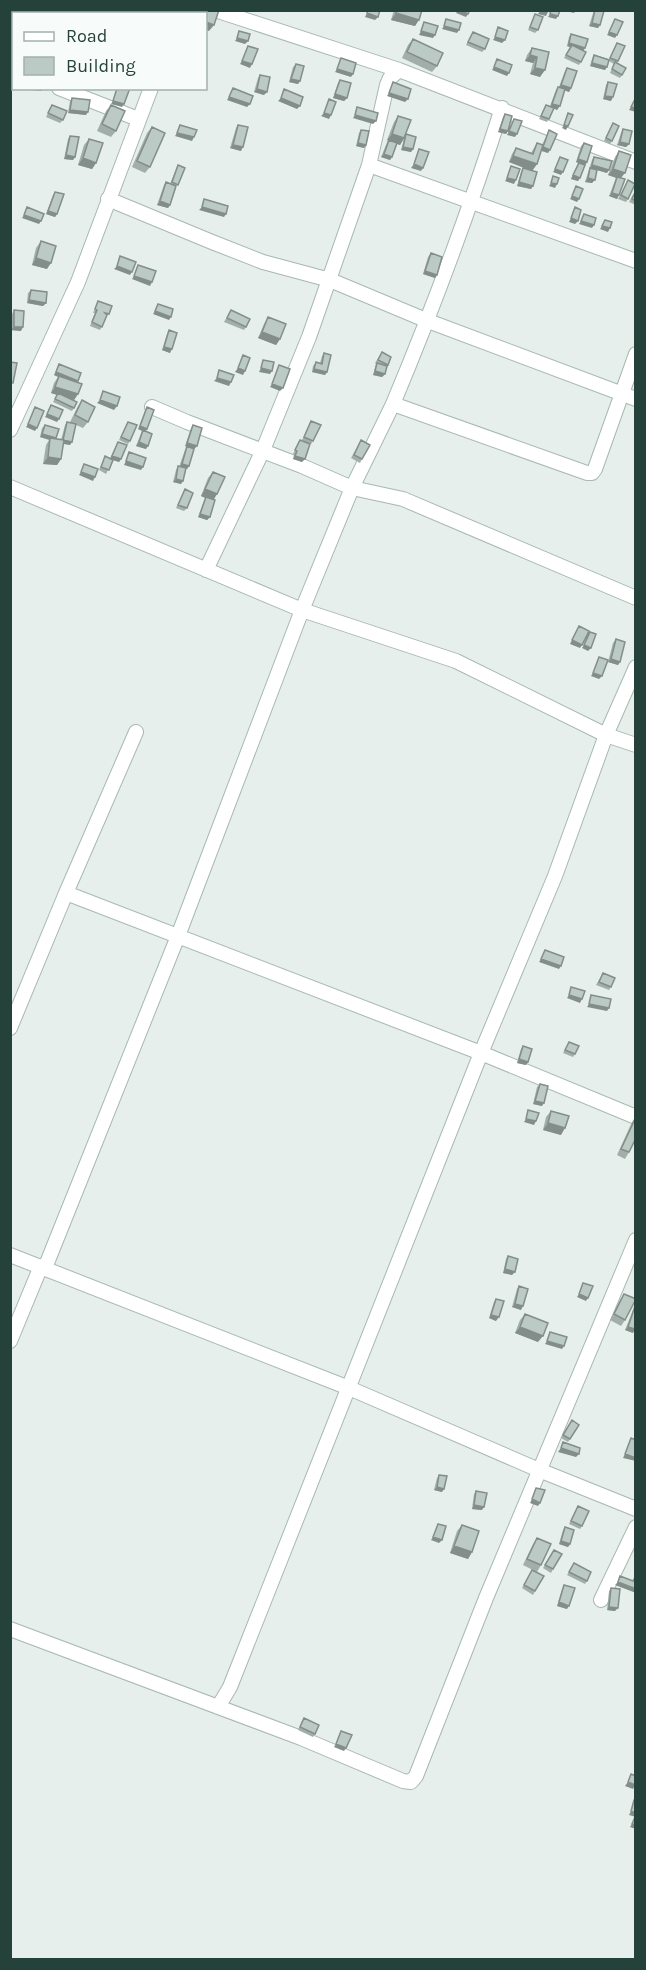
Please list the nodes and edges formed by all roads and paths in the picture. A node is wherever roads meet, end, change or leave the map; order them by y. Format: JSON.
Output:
{"nodes":[{"id":1,"x":215,"y":10,"type":"edge"},
{"id":2,"x":399,"y":70,"type":"junction"},
{"id":3,"x":64,"y":90,"type":"edge"},
{"id":4,"x":150,"y":90,"type":"edge"},
{"id":5,"x":502,"y":108,"type":"junction"},
{"id":6,"x":138,"y":120,"type":"junction"},
{"id":7,"x":636,"y":162,"type":"edge"},
{"id":8,"x":369,"y":165,"type":"junction"},
{"id":9,"x":108,"y":199,"type":"junction"},
{"id":10,"x":472,"y":202,"type":"junction"},
{"id":11,"x":636,"y":261,"type":"edge"},
{"id":12,"x":330,"y":280,"type":"junction"},
{"id":13,"x":428,"y":321,"type":"junction"},
{"id":14,"x":636,"y":354,"type":"edge"},
{"id":15,"x":621,"y":393,"type":"junction"},
{"id":16,"x":636,"y":399,"type":"edge"},
{"id":17,"x":393,"y":404,"type":"junction"},
{"id":18,"x":152,"y":407,"type":"edge"},
{"id":19,"x":10,"y":430,"type":"edge"},
{"id":20,"x":262,"y":450,"type":"junction"},
{"id":21,"x":10,"y":488,"type":"edge"},
{"id":22,"x":352,"y":488,"type":"junction"},
{"id":23,"x":206,"y":570,"type":"junction"},
{"id":24,"x":636,"y":598,"type":"edge"},
{"id":25,"x":302,"y":610,"type":"junction"},
{"id":26,"x":636,"y":667,"type":"edge"},
{"id":27,"x":136,"y":732,"type":"dead end"},
{"id":28,"x":606,"y":735,"type":"junction"},
{"id":29,"x":636,"y":745,"type":"edge"},
{"id":30,"x":66,"y":893,"type":"junction"},
{"id":31,"x":178,"y":936,"type":"junction"},
{"id":32,"x":10,"y":1028,"type":"edge"},
{"id":33,"x":481,"y":1053,"type":"junction"},
{"id":34,"x":636,"y":1118,"type":"edge"},
{"id":35,"x":636,"y":1240,"type":"edge"},
{"id":36,"x":10,"y":1255,"type":"edge"},
{"id":37,"x":43,"y":1267,"type":"junction"},
{"id":38,"x":10,"y":1341,"type":"edge"},
{"id":39,"x":349,"y":1388,"type":"junction"},
{"id":40,"x":539,"y":1470,"type":"junction"},
{"id":41,"x":636,"y":1509,"type":"edge"},
{"id":42,"x":636,"y":1527,"type":"edge"},
{"id":43,"x":601,"y":1600,"type":"dead end"},
{"id":44,"x":10,"y":1629,"type":"edge"},
{"id":45,"x":218,"y":1707,"type":"junction"}],
"edges":[{"from":1,"to":2,"type":"street"},
{"from":2,"to":5,"type":"street"},
{"from":2,"to":8,"type":"street"},
{"from":3,"to":6,"type":"street"},
{"from":4,"to":6,"type":"street"},
{"from":5,"to":7,"type":"street"},
{"from":5,"to":10,"type":"street"},
{"from":6,"to":9,"type":"street"},
{"from":8,"to":10,"type":"street"},
{"from":8,"to":12,"type":"street"},
{"from":9,"to":12,"type":"street"},
{"from":9,"to":19,"type":"street"},
{"from":10,"to":11,"type":"street"},
{"from":10,"to":13,"type":"street"},
{"from":12,"to":13,"type":"street"},
{"from":12,"to":20,"type":"street"},
{"from":13,"to":15,"type":"street"},
{"from":13,"to":17,"type":"street"},
{"from":14,"to":15,"type":"street"},
{"from":15,"to":16,"type":"street"},
{"from":15,"to":17,"type":"street"},
{"from":17,"to":22,"type":"street"},
{"from":18,"to":20,"type":"street"},
{"from":20,"to":22,"type":"street"},
{"from":20,"to":23,"type":"street"},
{"from":21,"to":23,"type":"street"},
{"from":22,"to":24,"type":"street"},
{"from":22,"to":25,"type":"street"},
{"from":23,"to":25,"type":"street"},
{"from":25,"to":28,"type":"street"},
{"from":25,"to":31,"type":"street"},
{"from":26,"to":28,"type":"street"},
{"from":27,"to":30,"type":"street"},
{"from":28,"to":29,"type":"street"},
{"from":28,"to":33,"type":"street"},
{"from":30,"to":31,"type":"street"},
{"from":30,"to":32,"type":"street"},
{"from":31,"to":33,"type":"street"},
{"from":31,"to":37,"type":"street"},
{"from":33,"to":34,"type":"street"},
{"from":33,"to":39,"type":"street"},
{"from":35,"to":40,"type":"street"},
{"from":36,"to":37,"type":"street"},
{"from":37,"to":38,"type":"street"},
{"from":37,"to":39,"type":"street"},
{"from":39,"to":40,"type":"street"},
{"from":39,"to":45,"type":"street"},
{"from":40,"to":41,"type":"street"},
{"from":40,"to":45,"type":"street"},
{"from":42,"to":43,"type":"street"},
{"from":44,"to":45,"type":"street"}]}
